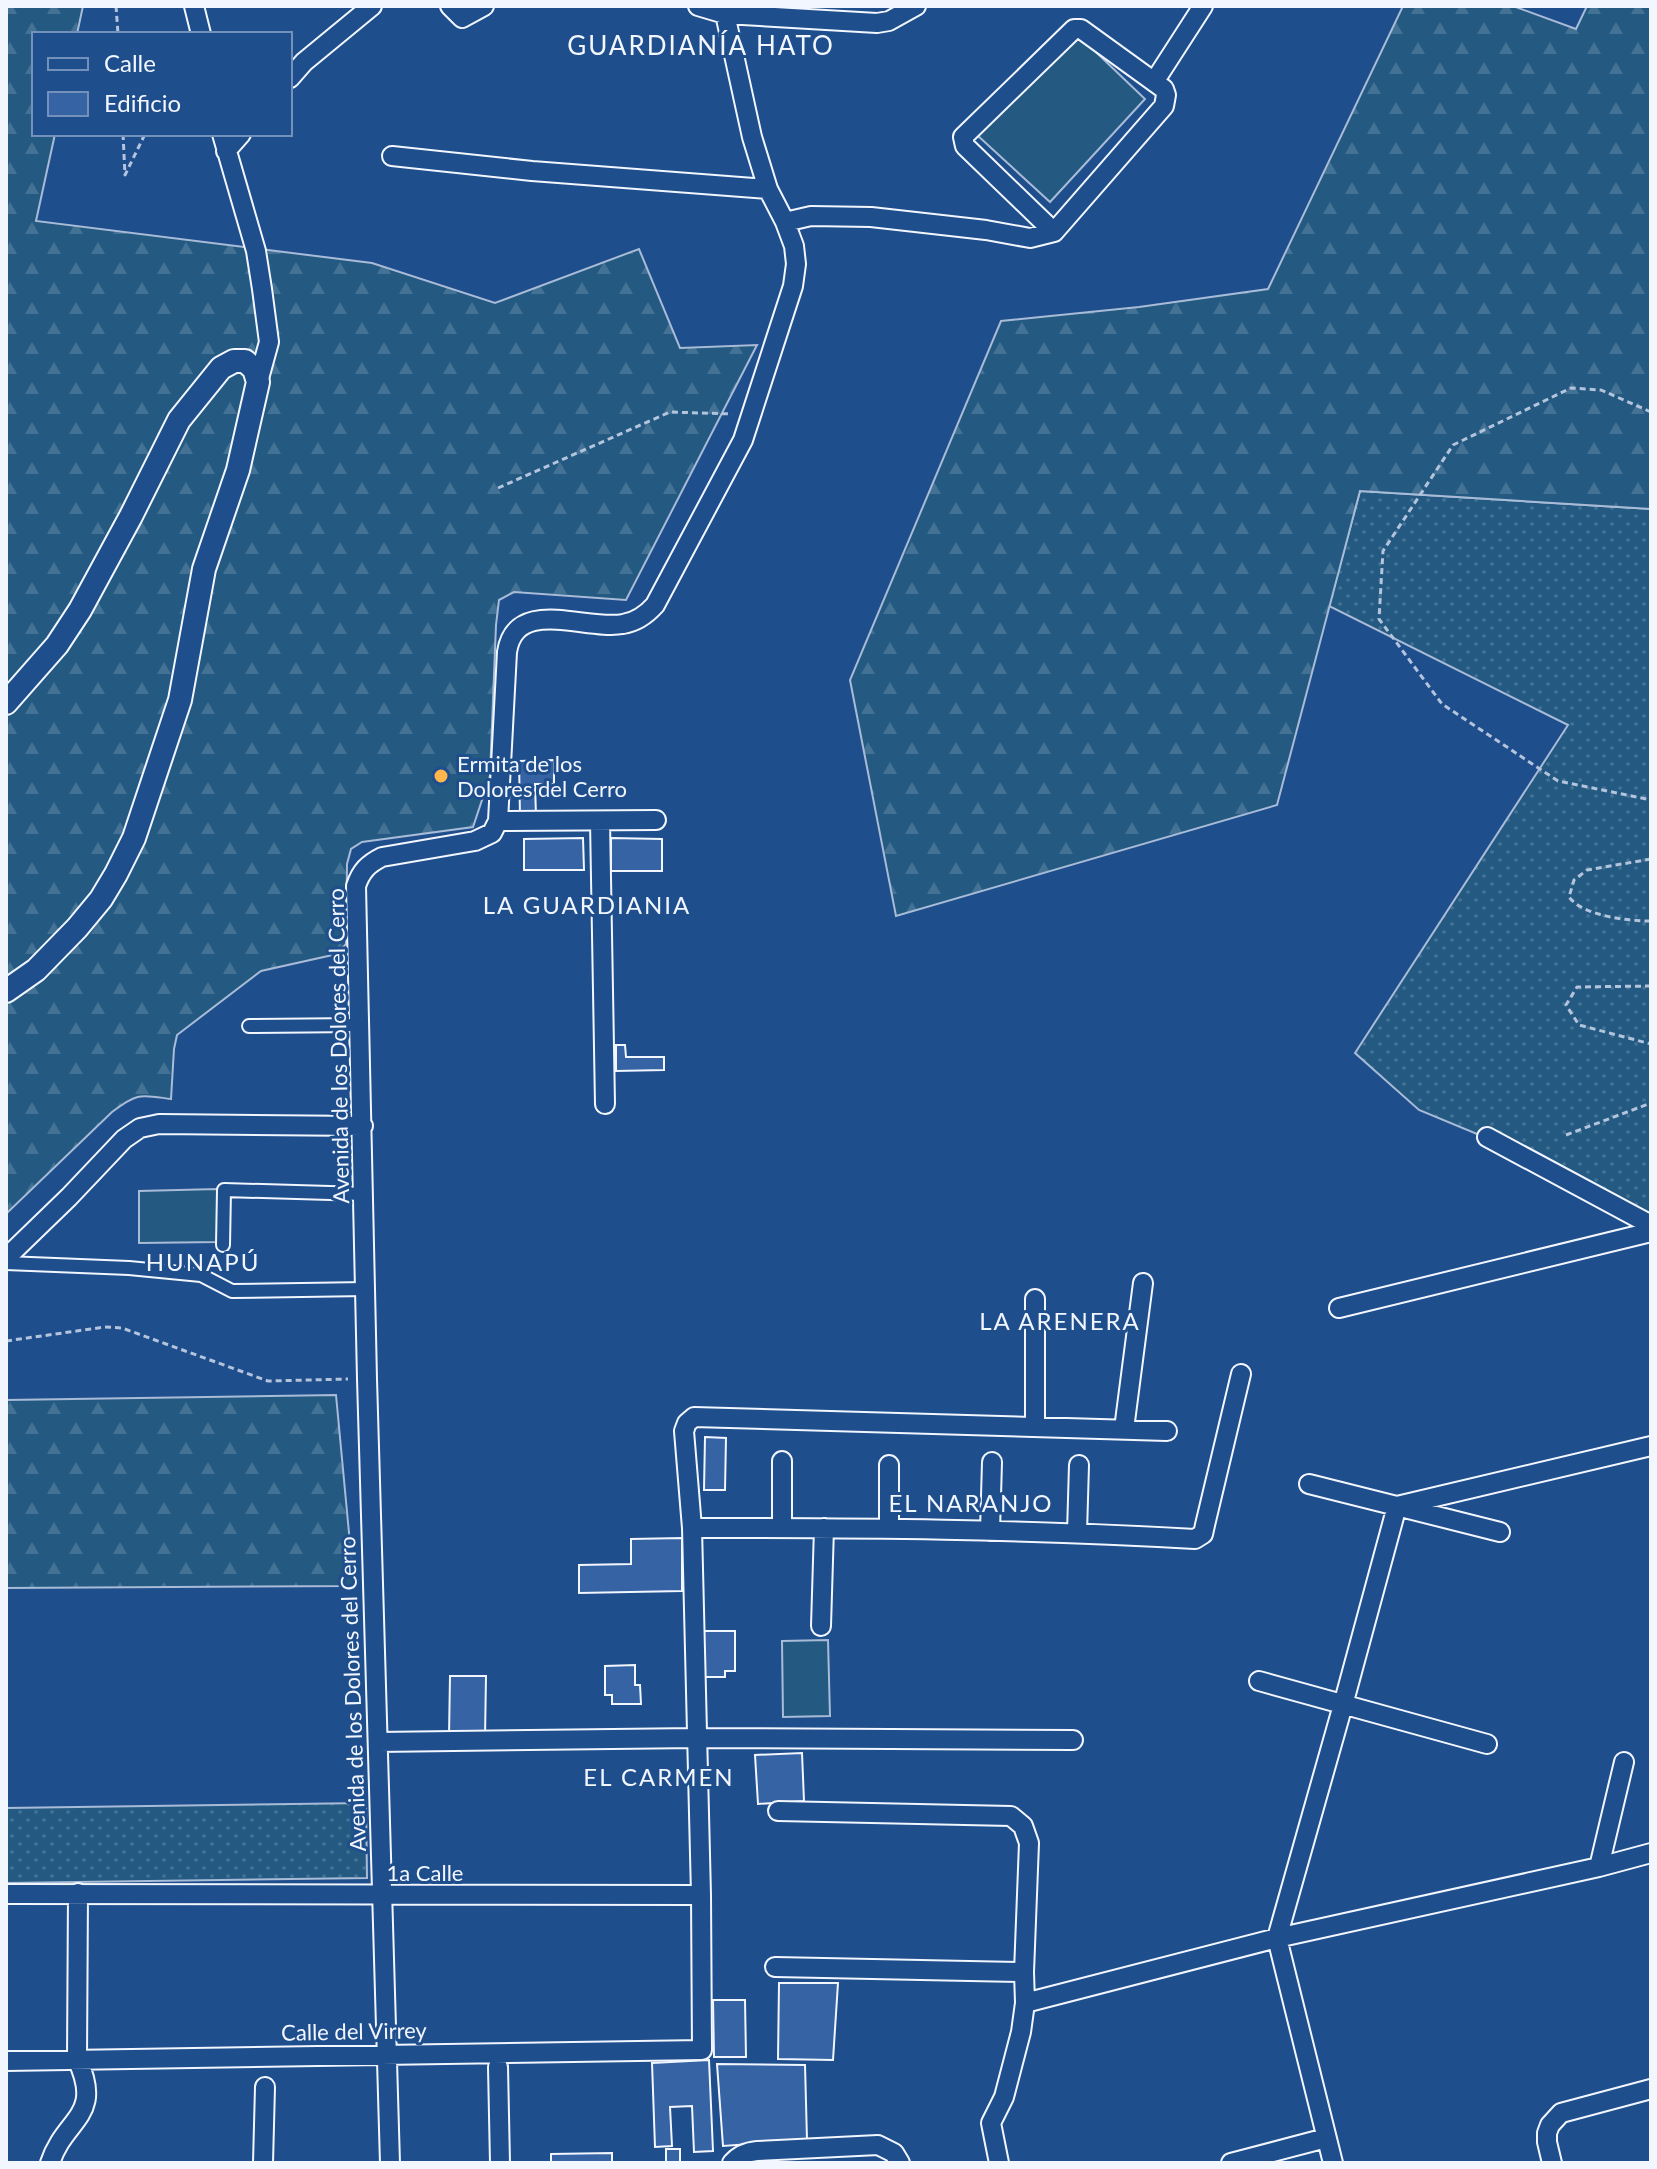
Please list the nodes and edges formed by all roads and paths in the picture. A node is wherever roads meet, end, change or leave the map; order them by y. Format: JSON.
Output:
{"nodes":[{"id":1,"x":116,"y":6,"type":"edge"},
{"id":2,"x":194,"y":6,"type":"edge"},
{"id":3,"x":372,"y":6,"type":"edge"},
{"id":4,"x":450,"y":6,"type":"edge"},
{"id":5,"x":484,"y":6,"type":"edge"},
{"id":6,"x":698,"y":6,"type":"edge"},
{"id":7,"x":916,"y":6,"type":"edge"},
{"id":8,"x":1203,"y":6,"type":"edge"},
{"id":9,"x":725,"y":10,"type":"edge"},
{"id":10,"x":118,"y":32,"type":"edge"},
{"id":11,"x":200,"y":32,"type":"edge"},
{"id":12,"x":292,"y":76,"type":"edge"},
{"id":13,"x":1154,"y":82,"type":"junction"},
{"id":14,"x":123,"y":136,"type":"edge"},
{"id":15,"x":144,"y":136,"type":"edge"},
{"id":16,"x":224,"y":143,"type":"edge"},
{"id":17,"x":392,"y":156,"type":"dead end"},
{"id":18,"x":768,"y":189,"type":"junction"},
{"id":19,"x":785,"y":222,"type":"junction"},
{"id":20,"x":1054,"y":232,"type":"junction"},
{"id":21,"x":258,"y":382,"type":"junction"},
{"id":22,"x":1651,"y":412,"type":"edge"},
{"id":23,"x":752,"y":414,"type":"junction"},
{"id":24,"x":498,"y":488,"type":"dead end"},
{"id":25,"x":6,"y":703,"type":"edge"},
{"id":26,"x":1651,"y":800,"type":"edge"},
{"id":27,"x":656,"y":820,"type":"dead end"},
{"id":28,"x":498,"y":821,"type":"junction"},
{"id":29,"x":600,"y":821,"type":"junction"},
{"id":30,"x":1651,"y":859,"type":"edge"},
{"id":31,"x":1651,"y":921,"type":"edge"},
{"id":32,"x":1651,"y":986,"type":"edge"},
{"id":33,"x":6,"y":991,"type":"edge"},
{"id":34,"x":359,"y":1025,"type":"junction"},
{"id":35,"x":249,"y":1026,"type":"dead end"},
{"id":36,"x":1651,"y":1044,"type":"edge"},
{"id":37,"x":1651,"y":1103,"type":"edge"},
{"id":38,"x":605,"y":1104,"type":"dead end"},
{"id":39,"x":363,"y":1126,"type":"junction"},
{"id":40,"x":1566,"y":1135,"type":"dead end"},
{"id":41,"x":1487,"y":1137,"type":"dead end"},
{"id":42,"x":364,"y":1194,"type":"junction"},
{"id":43,"x":1651,"y":1225,"type":"edge"},
{"id":44,"x":1651,"y":1232,"type":"edge"},
{"id":45,"x":223,"y":1245,"type":"dead end"},
{"id":46,"x":6,"y":1261,"type":"edge"},
{"id":47,"x":1143,"y":1283,"type":"dead end"},
{"id":48,"x":366,"y":1289,"type":"junction"},
{"id":49,"x":1035,"y":1299,"type":"dead end"},
{"id":50,"x":1339,"y":1308,"type":"dead end"},
{"id":51,"x":6,"y":1341,"type":"edge"},
{"id":52,"x":1241,"y":1374,"type":"dead end"},
{"id":53,"x":367,"y":1379,"type":"junction"},
{"id":54,"x":1035,"y":1427,"type":"junction"},
{"id":55,"x":1124,"y":1429,"type":"junction"},
{"id":56,"x":1167,"y":1431,"type":"dead end"},
{"id":57,"x":1651,"y":1446,"type":"edge"},
{"id":58,"x":782,"y":1461,"type":"dead end"},
{"id":59,"x":992,"y":1462,"type":"dead end"},
{"id":60,"x":889,"y":1465,"type":"dead end"},
{"id":61,"x":1079,"y":1465,"type":"dead end"},
{"id":62,"x":1309,"y":1484,"type":"dead end"},
{"id":63,"x":1397,"y":1506,"type":"junction"},
{"id":64,"x":692,"y":1528,"type":"junction"},
{"id":65,"x":782,"y":1528,"type":"junction"},
{"id":66,"x":824,"y":1528,"type":"junction"},
{"id":67,"x":889,"y":1529,"type":"junction"},
{"id":68,"x":990,"y":1531,"type":"junction"},
{"id":69,"x":1500,"y":1532,"type":"dead end"},
{"id":70,"x":1077,"y":1533,"type":"junction"},
{"id":71,"x":821,"y":1626,"type":"dead end"},
{"id":72,"x":1259,"y":1681,"type":"dead end"},
{"id":73,"x":1343,"y":1705,"type":"junction"},
{"id":74,"x":696,"y":1738,"type":"junction"},
{"id":75,"x":1073,"y":1740,"type":"dead end"},
{"id":76,"x":378,"y":1742,"type":"junction"},
{"id":77,"x":1487,"y":1744,"type":"dead end"},
{"id":78,"x":1624,"y":1762,"type":"dead end"},
{"id":79,"x":778,"y":1811,"type":"dead end"},
{"id":80,"x":1651,"y":1853,"type":"edge"},
{"id":81,"x":1599,"y":1867,"type":"junction"},
{"id":82,"x":78,"y":1893,"type":"junction"},
{"id":83,"x":6,"y":1894,"type":"edge"},
{"id":84,"x":701,"y":1895,"type":"junction"},
{"id":85,"x":381,"y":1896,"type":"junction"},
{"id":86,"x":1277,"y":1938,"type":"junction"},
{"id":87,"x":775,"y":1967,"type":"dead end"},
{"id":88,"x":1024,"y":1972,"type":"junction"},
{"id":89,"x":1025,"y":2003,"type":"junction"},
{"id":90,"x":386,"y":2055,"type":"junction"},
{"id":91,"x":77,"y":2059,"type":"junction"},
{"id":92,"x":6,"y":2061,"type":"edge"},
{"id":93,"x":498,"y":2067,"type":"dead end"},
{"id":94,"x":265,"y":2087,"type":"dead end"},
{"id":95,"x":1651,"y":2089,"type":"edge"},
{"id":96,"x":1326,"y":2138,"type":"junction"},
{"id":97,"x":50,"y":2163,"type":"edge"},
{"id":98,"x":263,"y":2163,"type":"edge"},
{"id":99,"x":390,"y":2163,"type":"edge"},
{"id":100,"x":500,"y":2163,"type":"edge"},
{"id":101,"x":732,"y":2163,"type":"edge"},
{"id":102,"x":900,"y":2163,"type":"edge"},
{"id":103,"x":999,"y":2163,"type":"edge"},
{"id":104,"x":1231,"y":2163,"type":"edge"},
{"id":105,"x":1333,"y":2163,"type":"edge"},
{"id":106,"x":1552,"y":2163,"type":"edge"}],
"edges":[{"from":1,"to":10,"type":"path"},
{"from":2,"to":11,"type":"street"},
{"from":3,"to":12,"type":"street"},
{"from":4,"to":5,"type":"street"},
{"from":6,"to":9,"type":"street"},
{"from":7,"to":9,"type":"street"},
{"from":8,"to":13,"type":"street"},
{"from":9,"to":18,"type":"street"},
{"from":13,"to":20,"type":"street"},
{"from":13,"to":20,"type":"street"},
{"from":14,"to":15,"type":"path"},
{"from":16,"to":21,"type":"street"},
{"from":17,"to":18,"type":"street"},
{"from":18,"to":19,"type":"street"},
{"from":19,"to":20,"type":"street"},
{"from":19,"to":23,"type":"street"},
{"from":21,"to":25,"type":"street"},
{"from":21,"to":33,"type":"street"},
{"from":22,"to":26,"type":"path"},
{"from":23,"to":24,"type":"path"},
{"from":23,"to":28,"type":"street"},
{"from":27,"to":29,"type":"street"},
{"from":28,"to":29,"type":"street"},
{"from":28,"to":34,"type":"street","name":"Avenida de los Dolores del Cerro"},
{"from":29,"to":38,"type":"street"},
{"from":30,"to":31,"type":"path"},
{"from":32,"to":36,"type":"path"},
{"from":34,"to":35,"type":"street"},
{"from":34,"to":39,"type":"street","name":"Avenida de los Dolores del Cerro"},
{"from":37,"to":40,"type":"path"},
{"from":39,"to":42,"type":"street","name":"Avenida de los Dolores del Cerro"},
{"from":39,"to":46,"type":"street"},
{"from":41,"to":43,"type":"street"},
{"from":42,"to":45,"type":"street"},
{"from":42,"to":48,"type":"street","name":"Avenida de los Dolores del Cerro"},
{"from":44,"to":50,"type":"street"},
{"from":46,"to":48,"type":"street"},
{"from":47,"to":55,"type":"street"},
{"from":48,"to":53,"type":"street","name":"Avenida de los Dolores del Cerro"},
{"from":49,"to":54,"type":"street"},
{"from":51,"to":53,"type":"path"},
{"from":52,"to":70,"type":"street"},
{"from":53,"to":76,"type":"street","name":"Avenida de los Dolores del Cerro"},
{"from":54,"to":55,"type":"street"},
{"from":54,"to":64,"type":"street"},
{"from":55,"to":56,"type":"street"},
{"from":57,"to":63,"type":"street"},
{"from":58,"to":65,"type":"street"},
{"from":59,"to":68,"type":"street"},
{"from":60,"to":67,"type":"street"},
{"from":61,"to":70,"type":"street"},
{"from":62,"to":63,"type":"street"},
{"from":63,"to":69,"type":"street"},
{"from":63,"to":73,"type":"street"},
{"from":64,"to":65,"type":"street"},
{"from":64,"to":74,"type":"street"},
{"from":65,"to":66,"type":"street"},
{"from":66,"to":67,"type":"street"},
{"from":66,"to":71,"type":"street"},
{"from":67,"to":68,"type":"street"},
{"from":68,"to":70,"type":"street"},
{"from":72,"to":73,"type":"street"},
{"from":73,"to":77,"type":"street"},
{"from":73,"to":86,"type":"street"},
{"from":74,"to":75,"type":"street"},
{"from":74,"to":76,"type":"street"},
{"from":74,"to":84,"type":"street"},
{"from":76,"to":85,"type":"street","name":"Avenida de los Dolores del Cerro"},
{"from":78,"to":81,"type":"street"},
{"from":79,"to":88,"type":"street"},
{"from":80,"to":81,"type":"street"},
{"from":81,"to":86,"type":"street"},
{"from":82,"to":83,"type":"street","name":"1a Calle"},
{"from":82,"to":85,"type":"street","name":"1a Calle"},
{"from":82,"to":91,"type":"street"},
{"from":84,"to":85,"type":"street","name":"1a Calle"},
{"from":84,"to":90,"type":"street","name":"Calle del Virrey"},
{"from":85,"to":90,"type":"street","name":"Avenida de los Dolores del Cerro"},
{"from":86,"to":89,"type":"street"},
{"from":86,"to":96,"type":"street"},
{"from":87,"to":88,"type":"street"},
{"from":88,"to":89,"type":"street"},
{"from":89,"to":103,"type":"street"},
{"from":90,"to":91,"type":"street","name":"Calle del Virrey"},
{"from":90,"to":99,"type":"street","name":"Avenida de los Dolores del Cerro"},
{"from":91,"to":92,"type":"street","name":"Calle del Virrey"},
{"from":91,"to":97,"type":"street"},
{"from":93,"to":100,"type":"street"},
{"from":94,"to":98,"type":"street"},
{"from":95,"to":106,"type":"street"},
{"from":96,"to":104,"type":"street"},
{"from":96,"to":105,"type":"street"},
{"from":101,"to":102,"type":"street"}]}
